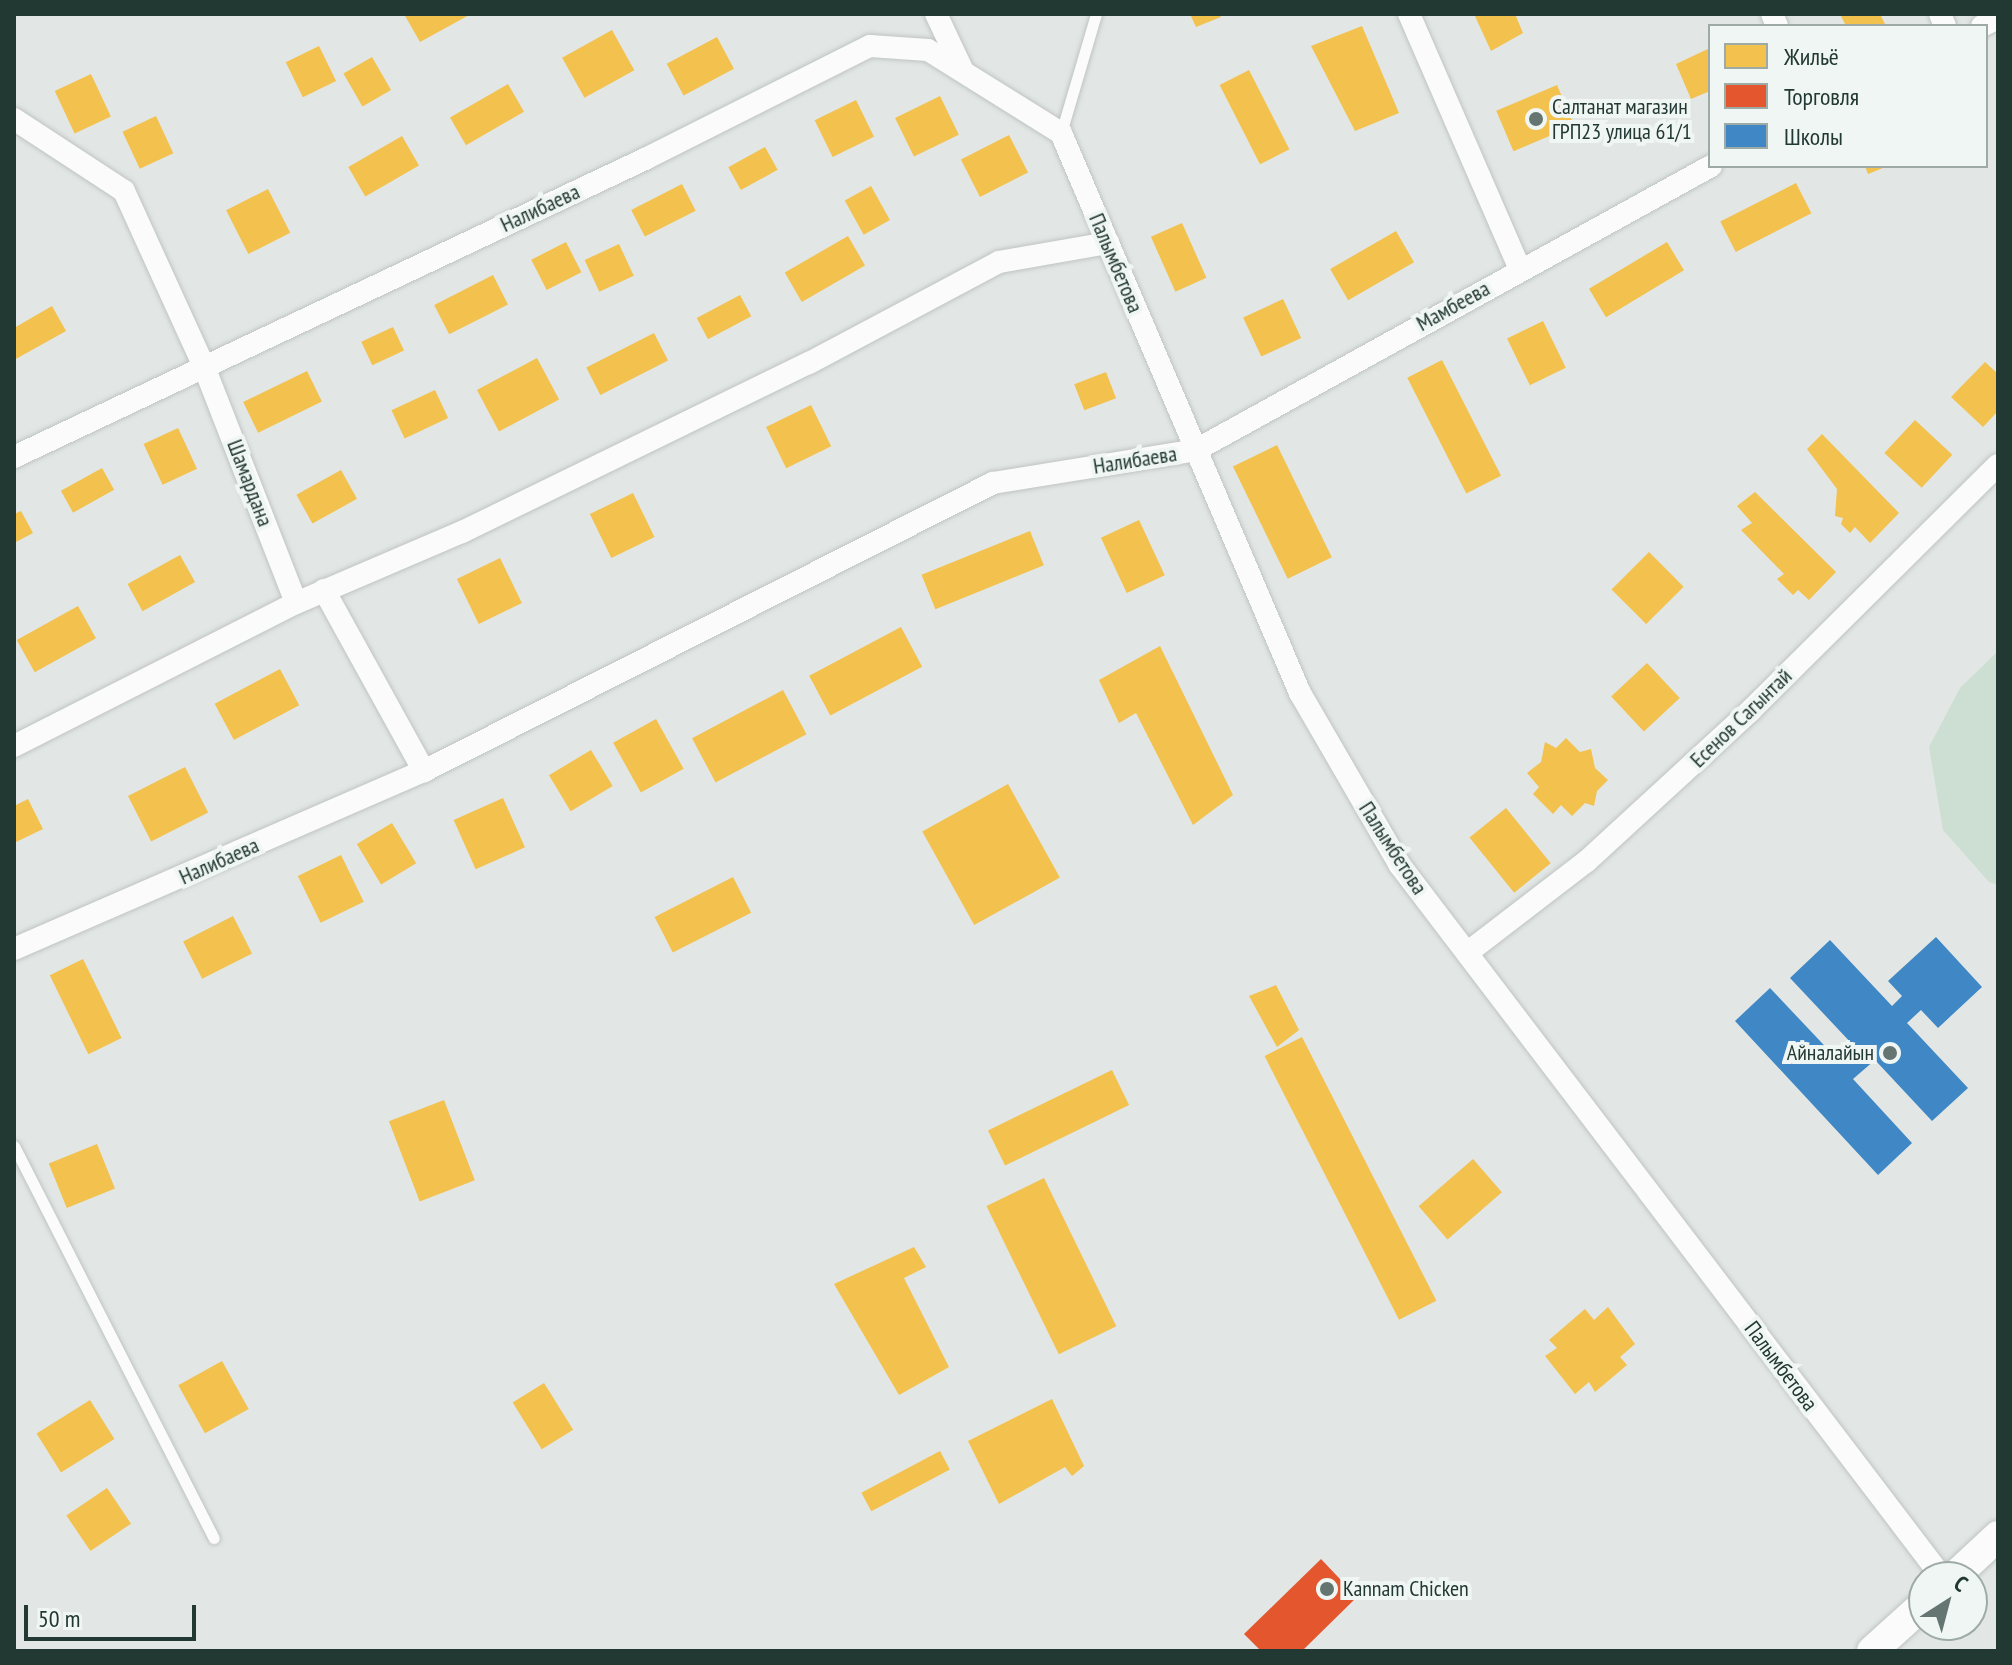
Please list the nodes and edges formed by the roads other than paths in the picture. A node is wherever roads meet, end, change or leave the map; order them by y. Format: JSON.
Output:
{"nodes":[{"id":1,"x":936,"y":14,"type":"edge"},
{"id":2,"x":1096,"y":14,"type":"edge"},
{"id":3,"x":1409,"y":14,"type":"edge"},
{"id":4,"x":963,"y":72,"type":"junction"},
{"id":5,"x":14,"y":119,"type":"edge"},
{"id":6,"x":1061,"y":133,"type":"junction"},
{"id":7,"x":1708,"y":168,"type":"edge"},
{"id":8,"x":1108,"y":243,"type":"junction"},
{"id":9,"x":1520,"y":269,"type":"junction"},
{"id":10,"x":203,"y":364,"type":"junction"},
{"id":11,"x":1196,"y":450,"type":"junction"},
{"id":12,"x":14,"y":457,"type":"edge"},
{"id":13,"x":1998,"y":465,"type":"edge"},
{"id":14,"x":324,"y":590,"type":"junction"},
{"id":15,"x":296,"y":603,"type":"junction"},
{"id":16,"x":14,"y":746,"type":"edge"},
{"id":17,"x":424,"y":771,"type":"junction"},
{"id":18,"x":14,"y":949,"type":"edge"},
{"id":19,"x":1467,"y":953,"type":"junction"},
{"id":20,"x":14,"y":1146,"type":"edge"},
{"id":21,"x":1998,"y":1536,"type":"edge"},
{"id":22,"x":214,"y":1538,"type":"dead end"},
{"id":23,"x":1930,"y":1561,"type":"edge"},
{"id":24,"x":1971,"y":1561,"type":"edge"},
{"id":25,"x":1908,"y":1618,"type":"edge"},
{"id":26,"x":1872,"y":1651,"type":"edge"}],
"edges":[{"from":1,"to":4,"type":"street"},
{"from":2,"to":6,"type":"lane"},
{"from":3,"to":9,"type":"street"},
{"from":4,"to":6,"type":"street","name":"Налибаева"},
{"from":4,"to":10,"type":"street","name":"Налибаева"},
{"from":5,"to":10,"type":"street","name":"Шамардана"},
{"from":6,"to":8,"type":"street","name":"Палымбетова"},
{"from":7,"to":9,"type":"street","name":"Мамбеева"},
{"from":8,"to":11,"type":"street","name":"Палымбетова"},
{"from":8,"to":14,"type":"street"},
{"from":9,"to":11,"type":"street","name":"Мамбеева"},
{"from":10,"to":12,"type":"street","name":"Налибаева"},
{"from":10,"to":15,"type":"street","name":"Шамардана"},
{"from":11,"to":17,"type":"street","name":"Налибаева"},
{"from":11,"to":19,"type":"street","name":"Палымбетова"},
{"from":13,"to":19,"type":"street","name":"Есенов Сагынтай"},
{"from":14,"to":15,"type":"street"},
{"from":14,"to":17,"type":"street"},
{"from":15,"to":16,"type":"street"},
{"from":17,"to":18,"type":"street","name":"Налибаева"},
{"from":19,"to":23,"type":"street","name":"Палымбетова"},
{"from":20,"to":22,"type":"lane"},
{"from":21,"to":24,"type":"main road"},
{"from":25,"to":26,"type":"main road"}]}
